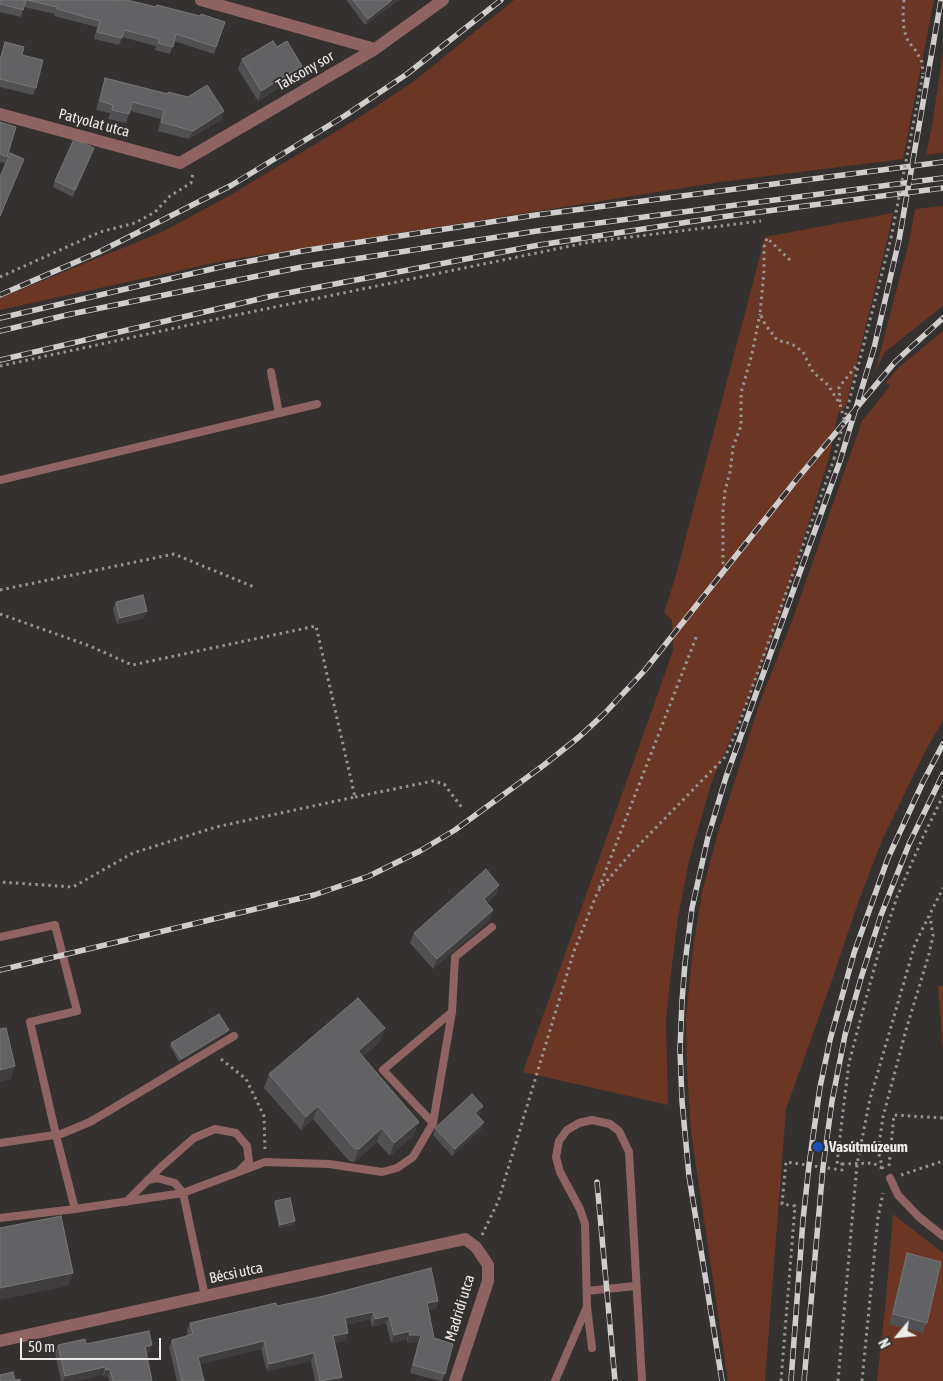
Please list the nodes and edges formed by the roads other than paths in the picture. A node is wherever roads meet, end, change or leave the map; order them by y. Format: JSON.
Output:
{"nodes":[{"id":1,"x":201,"y":0,"type":"edge"},
{"id":2,"x":443,"y":0,"type":"edge"},
{"id":3,"x":375,"y":49,"type":"junction"},
{"id":4,"x":0,"y":114,"type":"edge"},
{"id":5,"x":180,"y":163,"type":"joint"},
{"id":6,"x":272,"y":372,"type":"dead end"},
{"id":7,"x":318,"y":404,"type":"dead end"},
{"id":8,"x":279,"y":413,"type":"junction"},
{"id":9,"x":0,"y":480,"type":"edge"},
{"id":10,"x":492,"y":927,"type":"edge"},
{"id":11,"x":0,"y":938,"type":"edge"},
{"id":12,"x":452,"y":1012,"type":"junction"},
{"id":13,"x":234,"y":1036,"type":"dead end"},
{"id":14,"x":433,"y":1123,"type":"junction"},
{"id":15,"x":56,"y":1135,"type":"junction"},
{"id":16,"x":0,"y":1143,"type":"edge"},
{"id":17,"x":237,"y":1173,"type":"junction"},
{"id":18,"x":887,"y":1176,"type":"road end"},
{"id":19,"x":148,"y":1180,"type":"junction"},
{"id":20,"x":183,"y":1193,"type":"junction"},
{"id":21,"x":126,"y":1202,"type":"junction"},
{"id":22,"x":75,"y":1209,"type":"junction"},
{"id":23,"x":0,"y":1218,"type":"edge"},
{"id":24,"x":943,"y":1236,"type":"edge"},
{"id":25,"x":476,"y":1247,"type":"joint"},
{"id":26,"x":635,"y":1286,"type":"junction"},
{"id":27,"x":587,"y":1292,"type":"junction"},
{"id":28,"x":205,"y":1296,"type":"junction"},
{"id":29,"x":587,"y":1307,"type":"junction"},
{"id":30,"x":0,"y":1341,"type":"edge"},
{"id":31,"x":592,"y":1348,"type":"dead end"},
{"id":32,"x":455,"y":1381,"type":"edge"},
{"id":33,"x":555,"y":1381,"type":"edge"},
{"id":34,"x":642,"y":1381,"type":"edge"}],
"edges":[{"from":1,"to":3,"type":"street"},
{"from":2,"to":3,"type":"street","name":"Taksony sor"},
{"from":3,"to":5,"type":"street","name":"Taksony sor"},
{"from":4,"to":5,"type":"street","name":"Patyolat utca"},
{"from":6,"to":8,"type":"lane"},
{"from":7,"to":8,"type":"lane"},
{"from":8,"to":9,"type":"lane"},
{"from":10,"to":12,"type":"lane"},
{"from":11,"to":15,"type":"lane"},
{"from":12,"to":14,"type":"lane"},
{"from":12,"to":14,"type":"lane"},
{"from":13,"to":15,"type":"lane"},
{"from":14,"to":17,"type":"lane"},
{"from":15,"to":16,"type":"lane"},
{"from":15,"to":22,"type":"lane"},
{"from":17,"to":19,"type":"lane"},
{"from":17,"to":20,"type":"lane"},
{"from":18,"to":24,"type":"lane"},
{"from":19,"to":20,"type":"lane"},
{"from":19,"to":21,"type":"lane"},
{"from":20,"to":21,"type":"lane"},
{"from":20,"to":28,"type":"lane"},
{"from":21,"to":22,"type":"lane"},
{"from":22,"to":23,"type":"lane"},
{"from":25,"to":28,"type":"street","name":"Bécsi utca"},
{"from":25,"to":32,"type":"street","name":"Madridi utca"},
{"from":26,"to":27,"type":"lane"},
{"from":26,"to":27,"type":"lane"},
{"from":26,"to":34,"type":"lane"},
{"from":27,"to":29,"type":"lane"},
{"from":28,"to":30,"type":"street","name":"Bécsi utca"},
{"from":29,"to":31,"type":"lane"},
{"from":29,"to":33,"type":"lane"}]}
